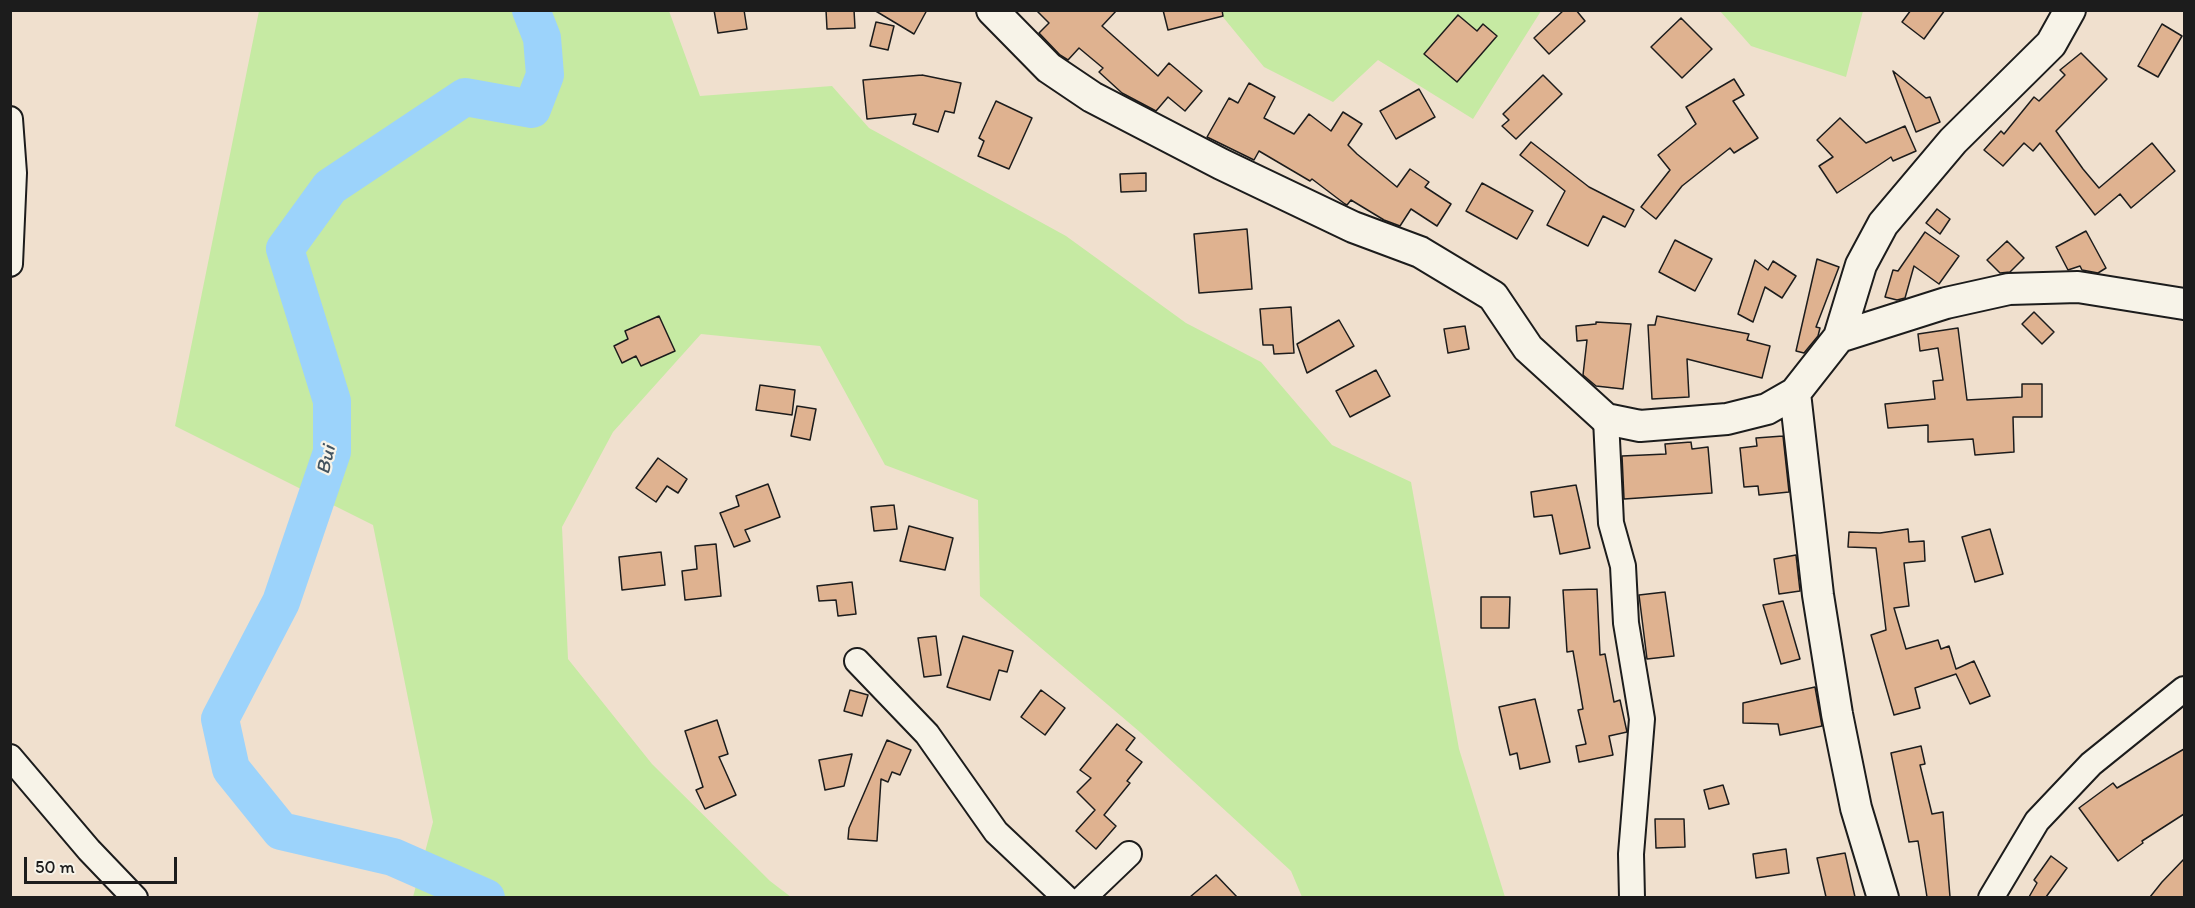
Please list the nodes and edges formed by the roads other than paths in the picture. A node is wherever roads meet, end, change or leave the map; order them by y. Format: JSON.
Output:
{"nodes":[{"id":1,"x":992,"y":10,"type":"edge"},
{"id":2,"x":2070,"y":10,"type":"edge"},
{"id":3,"x":10,"y":119,"type":"edge"},
{"id":4,"x":10,"y":264,"type":"edge"},
{"id":5,"x":2184,"y":304,"type":"edge"},
{"id":6,"x":1839,"y":337,"type":"junction"},
{"id":7,"x":1795,"y":393,"type":"junction"},
{"id":8,"x":1606,"y":419,"type":"junction"},
{"id":9,"x":856,"y":661,"type":"dead end"},
{"id":10,"x":2184,"y":689,"type":"edge"},
{"id":11,"x":10,"y":757,"type":"edge"},
{"id":12,"x":1129,"y":854,"type":"dead end"},
{"id":13,"x":135,"y":897,"type":"edge"},
{"id":14,"x":1066,"y":897,"type":"edge"},
{"id":15,"x":1083,"y":897,"type":"edge"},
{"id":16,"x":1632,"y":897,"type":"edge"},
{"id":17,"x":1883,"y":897,"type":"edge"},
{"id":18,"x":1991,"y":897,"type":"edge"}],
"edges":[{"from":1,"to":8,"type":"street"},
{"from":2,"to":6,"type":"street"},
{"from":3,"to":4,"type":"street"},
{"from":5,"to":6,"type":"street"},
{"from":6,"to":7,"type":"street"},
{"from":7,"to":8,"type":"street"},
{"from":7,"to":17,"type":"street"},
{"from":8,"to":16,"type":"street"},
{"from":9,"to":14,"type":"street"},
{"from":10,"to":18,"type":"street"},
{"from":11,"to":13,"type":"street"},
{"from":12,"to":15,"type":"street"}]}
